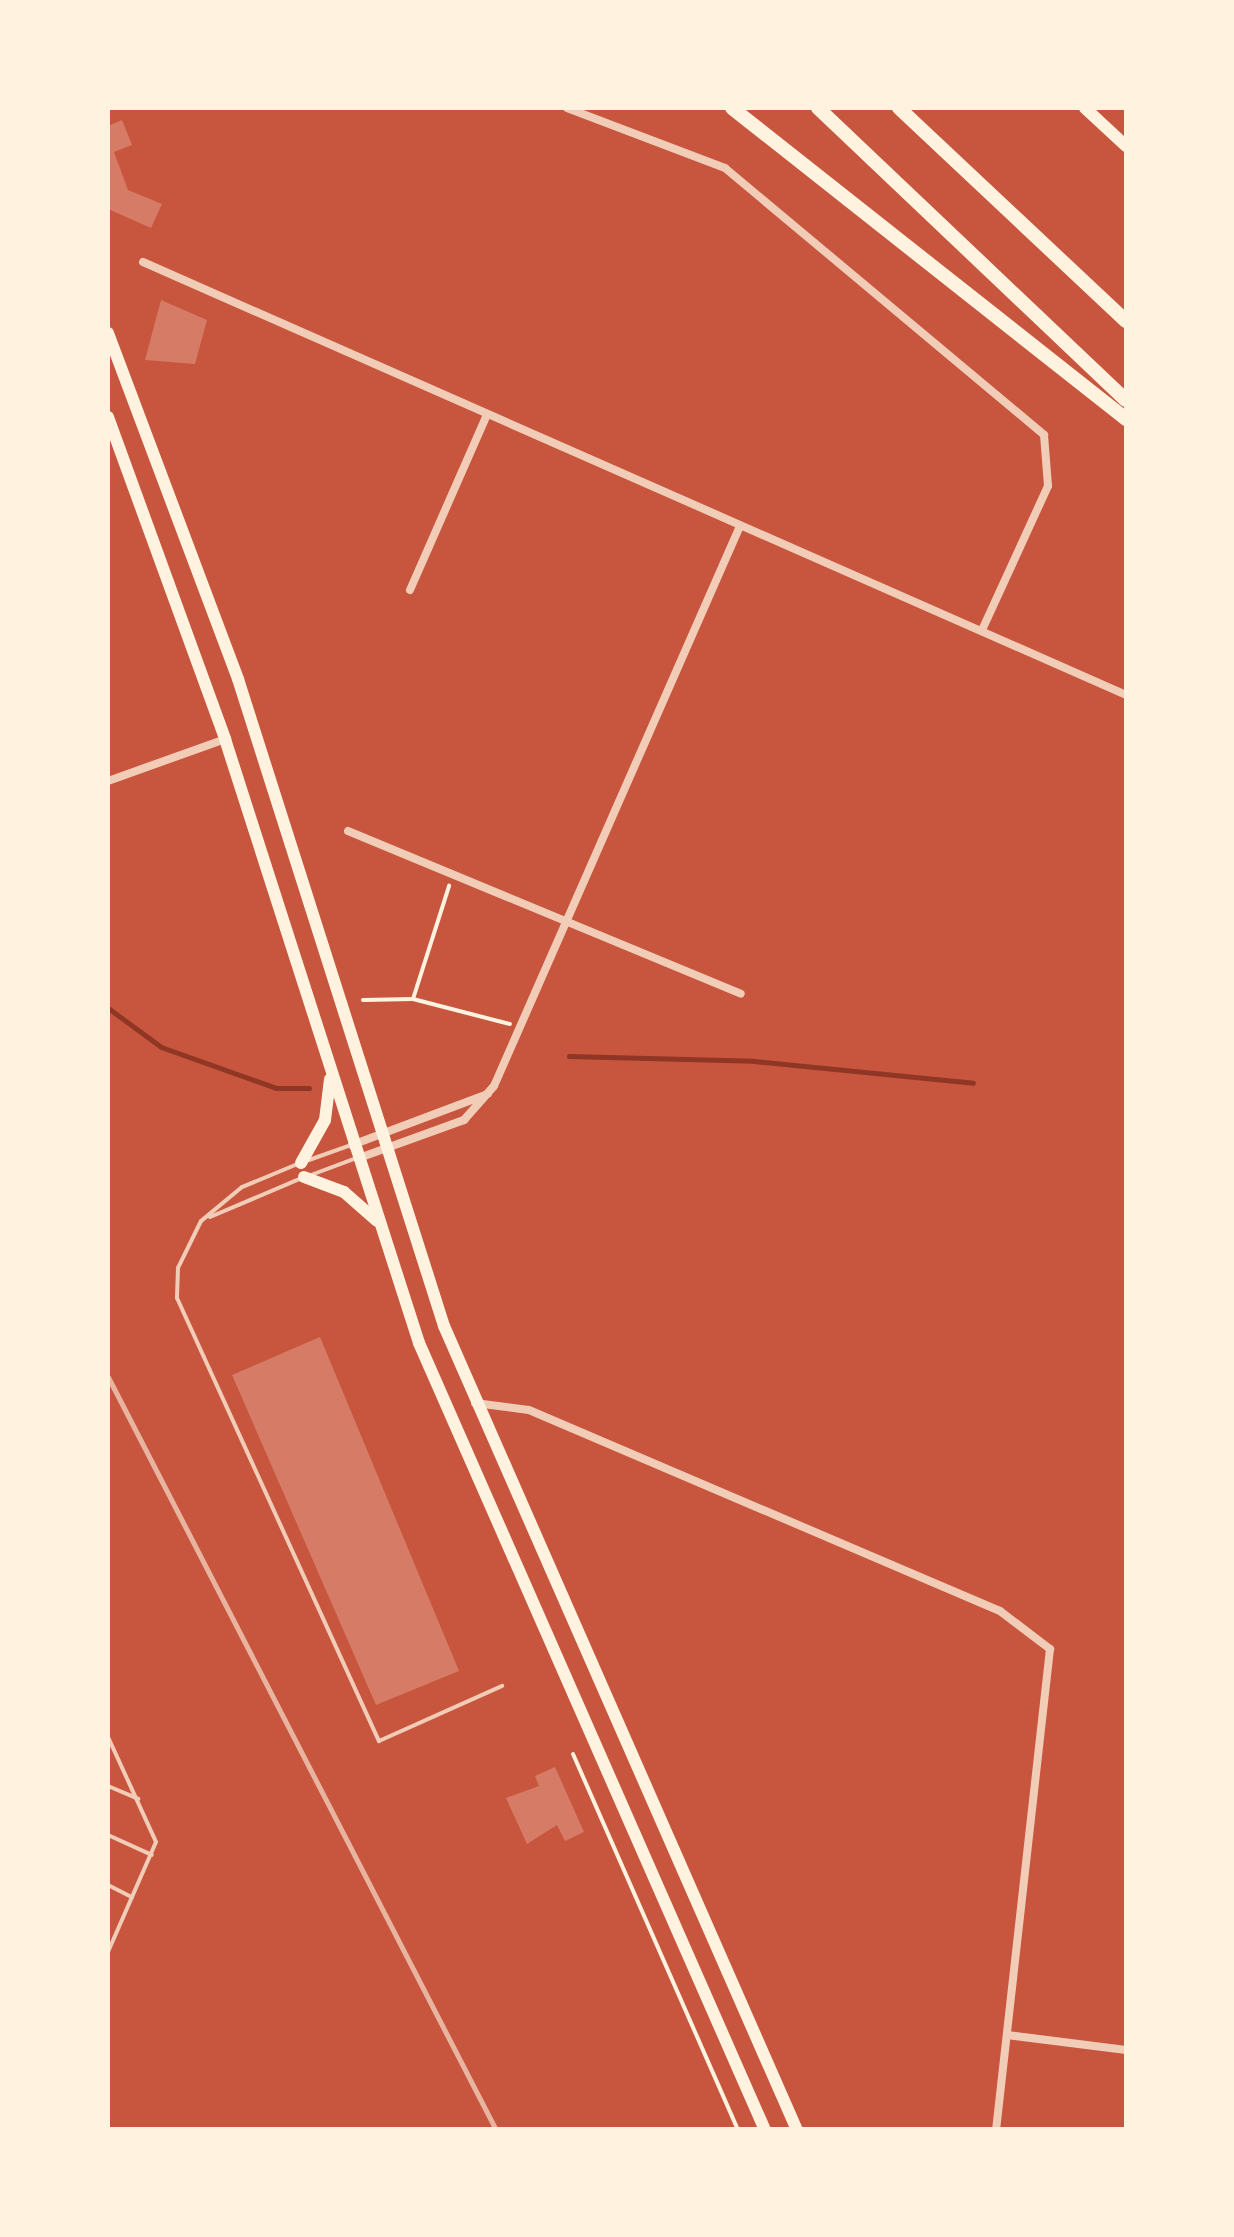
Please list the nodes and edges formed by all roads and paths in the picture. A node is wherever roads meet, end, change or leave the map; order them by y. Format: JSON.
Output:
{"nodes":[{"id":1,"x":567,"y":108,"type":"edge"},
{"id":2,"x":732,"y":108,"type":"edge"},
{"id":3,"x":818,"y":108,"type":"edge"},
{"id":4,"x":898,"y":108,"type":"edge"},
{"id":5,"x":1085,"y":108,"type":"edge"},
{"id":6,"x":1126,"y":146,"type":"edge"},
{"id":7,"x":143,"y":262,"type":"dead end"},
{"id":8,"x":1126,"y":321,"type":"edge"},
{"id":9,"x":108,"y":333,"type":"edge"},
{"id":10,"x":1126,"y":400,"type":"edge"},
{"id":11,"x":486,"y":415,"type":"junction"},
{"id":12,"x":108,"y":417,"type":"edge"},
{"id":13,"x":1126,"y":419,"type":"edge"},
{"id":14,"x":740,"y":526,"type":"junction"},
{"id":15,"x":410,"y":590,"type":"dead end"},
{"id":16,"x":982,"y":630,"type":"junction"},
{"id":17,"x":1126,"y":695,"type":"edge"},
{"id":18,"x":225,"y":739,"type":"junction"},
{"id":19,"x":108,"y":781,"type":"edge"},
{"id":20,"x":348,"y":831,"type":"dead end"},
{"id":21,"x":449,"y":886,"type":"dead end"},
{"id":22,"x":565,"y":926,"type":"junction"},
{"id":23,"x":742,"y":994,"type":"dead end"},
{"id":24,"x":413,"y":999,"type":"junction"},
{"id":25,"x":363,"y":1000,"type":"dead end"},
{"id":26,"x":520,"y":1028,"type":"junction"},
{"id":27,"x":330,"y":1077,"type":"junction"},
{"id":28,"x":488,"y":1094,"type":"junction"},
{"id":29,"x":382,"y":1142,"type":"junction"},
{"id":30,"x":352,"y":1144,"type":"junction"},
{"id":31,"x":356,"y":1159,"type":"junction"},
{"id":32,"x":300,"y":1163,"type":"junction"},
{"id":33,"x":304,"y":1178,"type":"junction"},
{"id":34,"x":201,"y":1221,"type":"junction"},
{"id":35,"x":376,"y":1221,"type":"junction"},
{"id":36,"x":475,"y":1403,"type":"junction"},
{"id":37,"x":502,"y":1686,"type":"dead end"},
{"id":38,"x":108,"y":1737,"type":"edge"},
{"id":39,"x":573,"y":1754,"type":"dead end"},
{"id":40,"x":108,"y":1786,"type":"edge"},
{"id":41,"x":138,"y":1799,"type":"junction"},
{"id":42,"x":108,"y":1835,"type":"edge"},
{"id":43,"x":152,"y":1855,"type":"junction"},
{"id":44,"x":108,"y":1886,"type":"edge"},
{"id":45,"x":132,"y":1897,"type":"junction"},
{"id":46,"x":111,"y":1937,"type":"edge"},
{"id":47,"x":108,"y":1952,"type":"edge"},
{"id":48,"x":1007,"y":2035,"type":"junction"},
{"id":49,"x":1126,"y":2050,"type":"edge"},
{"id":50,"x":738,"y":2130,"type":"edge"},
{"id":51,"x":765,"y":2130,"type":"edge"},
{"id":52,"x":796,"y":2130,"type":"edge"},
{"id":53,"x":996,"y":2130,"type":"edge"}],
"edges":[{"from":1,"to":16,"type":"street"},
{"from":2,"to":13,"type":"highway"},
{"from":3,"to":10,"type":"highway"},
{"from":4,"to":8,"type":"highway"},
{"from":5,"to":6,"type":"main road"},
{"from":7,"to":11,"type":"street"},
{"from":9,"to":29,"type":"main road"},
{"from":11,"to":14,"type":"street"},
{"from":11,"to":15,"type":"street"},
{"from":12,"to":18,"type":"main road"},
{"from":14,"to":16,"type":"street"},
{"from":14,"to":22,"type":"street"},
{"from":16,"to":17,"type":"street"},
{"from":18,"to":19,"type":"street"},
{"from":18,"to":27,"type":"main road"},
{"from":20,"to":22,"type":"street"},
{"from":21,"to":24,"type":"path"},
{"from":22,"to":23,"type":"street"},
{"from":22,"to":26,"type":"street"},
{"from":24,"to":25,"type":"path"},
{"from":24,"to":26,"type":"path"},
{"from":26,"to":28,"type":"street"},
{"from":27,"to":30,"type":"main road"},
{"from":27,"to":32,"type":"main road"},
{"from":28,"to":29,"type":"street"},
{"from":28,"to":29,"type":"street"},
{"from":29,"to":30,"type":"street"},
{"from":29,"to":31,"type":"street"},
{"from":29,"to":36,"type":"main road"},
{"from":30,"to":31,"type":"main road"},
{"from":30,"to":32,"type":"lane"},
{"from":31,"to":33,"type":"lane"},
{"from":31,"to":35,"type":"main road"},
{"from":32,"to":34,"type":"lane"},
{"from":33,"to":34,"type":"lane"},
{"from":33,"to":35,"type":"main road"},
{"from":34,"to":37,"type":"lane"},
{"from":35,"to":51,"type":"main road"},
{"from":36,"to":48,"type":"street"},
{"from":36,"to":52,"type":"main road"},
{"from":38,"to":41,"type":"lane"},
{"from":39,"to":50,"type":"path"},
{"from":40,"to":41,"type":"lane"},
{"from":41,"to":43,"type":"lane"},
{"from":42,"to":43,"type":"lane"},
{"from":43,"to":45,"type":"lane"},
{"from":44,"to":45,"type":"lane"},
{"from":45,"to":46,"type":"lane"},
{"from":46,"to":47,"type":"lane"},
{"from":48,"to":49,"type":"street"},
{"from":48,"to":53,"type":"street"}]}
